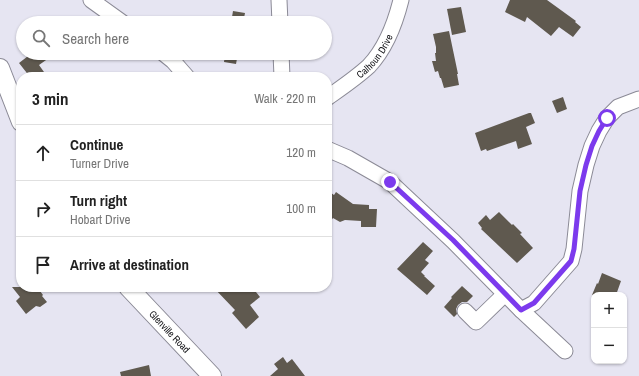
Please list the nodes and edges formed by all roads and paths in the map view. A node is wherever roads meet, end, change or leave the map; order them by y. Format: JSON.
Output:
{"nodes":[{"id":1,"x":91,"y":0,"type":"edge"},
{"id":2,"x":279,"y":0,"type":"edge"},
{"id":3,"x":400,"y":0,"type":"edge"},
{"id":4,"x":113,"y":16,"type":"edge"},
{"id":5,"x":280,"y":16,"type":"edge"},
{"id":6,"x":172,"y":60,"type":"edge"},
{"id":7,"x":281,"y":60,"type":"edge"},
{"id":8,"x":0,"y":68,"type":"edge"},
{"id":9,"x":183,"y":72,"type":"edge"},
{"id":10,"x":282,"y":72,"type":"edge"},
{"id":11,"x":332,"y":94,"type":"edge"},
{"id":12,"x":639,"y":99,"type":"edge"},
{"id":13,"x":16,"y":109,"type":"edge"},
{"id":14,"x":332,"y":151,"type":"edge"},
{"id":15,"x":133,"y":292,"type":"edge"},
{"id":16,"x":505,"y":294,"type":"junction"},
{"id":17,"x":521,"y":310,"type":"junction"},
{"id":18,"x":465,"y":311,"type":"dead end"},
{"id":19,"x":565,"y":351,"type":"dead end"},
{"id":20,"x":212,"y":376,"type":"edge"}],
"edges":[{"from":1,"to":4,"type":"street"},
{"from":2,"to":5,"type":"street"},
{"from":3,"to":11,"type":"street","name":"Calhoun Drive"},
{"from":6,"to":9,"type":"street"},
{"from":7,"to":10,"type":"street"},
{"from":8,"to":13,"type":"main road"},
{"from":12,"to":17,"type":"street"},
{"from":14,"to":16,"type":"street"},
{"from":15,"to":20,"type":"main road","name":"Glenville Road"},
{"from":16,"to":17,"type":"street"},
{"from":16,"to":18,"type":"street"},
{"from":17,"to":19,"type":"street"}]}
